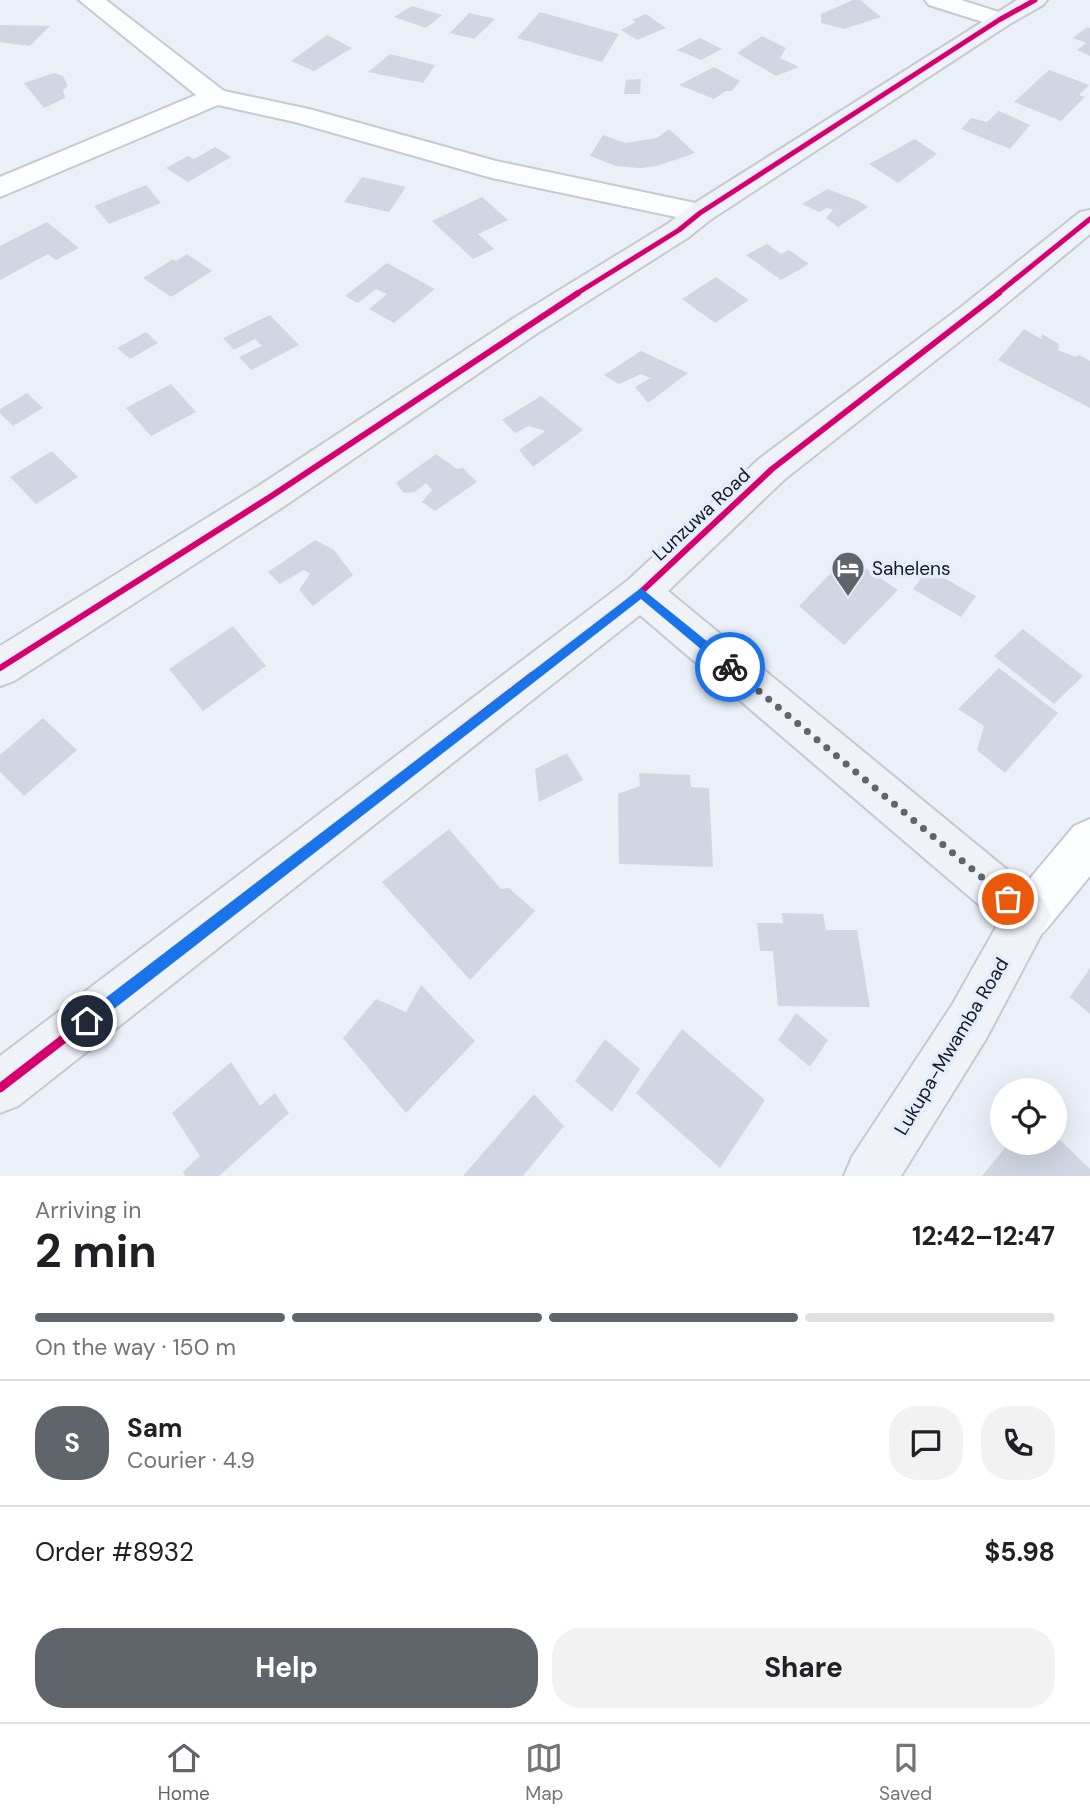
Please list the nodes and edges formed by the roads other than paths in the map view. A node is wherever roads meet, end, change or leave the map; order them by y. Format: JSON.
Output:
{"nodes":[{"id":1,"x":91,"y":0,"type":"edge"},
{"id":2,"x":937,"y":0,"type":"edge"},
{"id":3,"x":1035,"y":0,"type":"edge"},
{"id":4,"x":999,"y":20,"type":"junction"},
{"id":5,"x":215,"y":97,"type":"junction"},
{"id":6,"x":0,"y":187,"type":"edge"},
{"id":7,"x":700,"y":213,"type":"junction"},
{"id":8,"x":1090,"y":219,"type":"edge"},
{"id":9,"x":641,"y":592,"type":"junction"},
{"id":10,"x":0,"y":668,"type":"edge"},
{"id":11,"x":1090,"y":841,"type":"edge"},
{"id":12,"x":1028,"y":916,"type":"junction"},
{"id":13,"x":0,"y":1088,"type":"edge"},
{"id":14,"x":871,"y":1176,"type":"edge"}],
"edges":[{"from":1,"to":5,"type":"street"},
{"from":2,"to":4,"type":"street"},
{"from":3,"to":4,"type":"street"},
{"from":4,"to":7,"type":"street"},
{"from":5,"to":6,"type":"street"},
{"from":5,"to":7,"type":"street"},
{"from":7,"to":10,"type":"street"},
{"from":8,"to":9,"type":"street","name":"Lunzuwa Road"},
{"from":9,"to":12,"type":"street"},
{"from":9,"to":13,"type":"street","name":"Lunzuwa Road"},
{"from":11,"to":12,"type":"street"},
{"from":12,"to":14,"type":"street","name":"Lukupa-Mwamba Road"}]}
